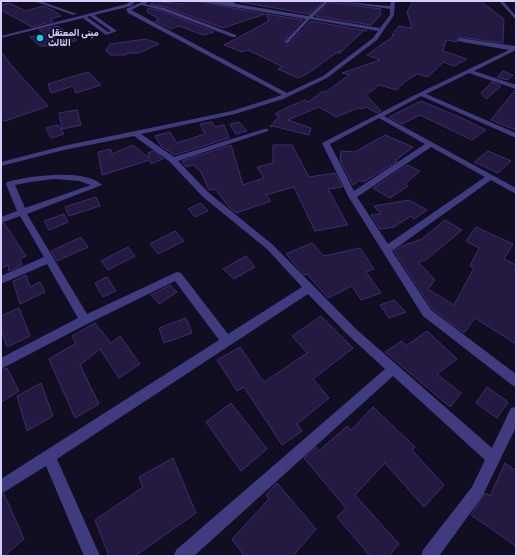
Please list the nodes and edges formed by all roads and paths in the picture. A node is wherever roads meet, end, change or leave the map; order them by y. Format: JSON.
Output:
{"nodes":[{"id":1,"x":36,"y":1,"type":"edge"},
{"id":2,"x":134,"y":1,"type":"edge"},
{"id":3,"x":148,"y":1,"type":"edge"},
{"id":4,"x":199,"y":1,"type":"edge"},
{"id":5,"x":237,"y":1,"type":"edge"},
{"id":6,"x":327,"y":1,"type":"edge"},
{"id":7,"x":335,"y":1,"type":"edge"},
{"id":8,"x":501,"y":1,"type":"edge"},
{"id":9,"x":140,"y":4,"type":"junction"},
{"id":10,"x":229,"y":4,"type":"junction"},
{"id":11,"x":393,"y":4,"type":"edge"},
{"id":12,"x":107,"y":10,"type":"junction"},
{"id":13,"x":75,"y":14,"type":"junction"},
{"id":14,"x":90,"y":14,"type":"junction"},
{"id":15,"x":83,"y":16,"type":"junction"},
{"id":16,"x":309,"y":19,"type":"junction"},
{"id":17,"x":516,"y":19,"type":"edge"},
{"id":18,"x":381,"y":30,"type":"junction"},
{"id":19,"x":1,"y":33,"type":"edge"},
{"id":20,"x":234,"y":36,"type":"dead end"},
{"id":21,"x":1,"y":37,"type":"edge"},
{"id":22,"x":459,"y":40,"type":"dead end"},
{"id":23,"x":287,"y":42,"type":"dead end"},
{"id":24,"x":515,"y":48,"type":"edge"},
{"id":25,"x":504,"y":54,"type":"junction"},
{"id":26,"x":516,"y":57,"type":"edge"},
{"id":27,"x":469,"y":71,"type":"junction"},
{"id":28,"x":516,"y":87,"type":"edge"},
{"id":29,"x":421,"y":94,"type":"junction"},
{"id":30,"x":286,"y":95,"type":"junction"},
{"id":31,"x":380,"y":116,"type":"junction"},
{"id":32,"x":266,"y":130,"type":"dead end"},
{"id":33,"x":136,"y":134,"type":"junction"},
{"id":34,"x":516,"y":136,"type":"edge"},
{"id":35,"x":430,"y":144,"type":"junction"},
{"id":36,"x":173,"y":160,"type":"junction"},
{"id":37,"x":1,"y":164,"type":"edge"},
{"id":38,"x":490,"y":177,"type":"junction"},
{"id":39,"x":516,"y":191,"type":"edge"},
{"id":40,"x":352,"y":196,"type":"junction"},
{"id":41,"x":22,"y":212,"type":"junction"},
{"id":42,"x":1,"y":220,"type":"edge"},
{"id":43,"x":386,"y":250,"type":"junction"},
{"id":44,"x":49,"y":259,"type":"junction"},
{"id":45,"x":1,"y":280,"type":"edge"},
{"id":46,"x":309,"y":288,"type":"junction"},
{"id":47,"x":85,"y":320,"type":"junction"},
{"id":48,"x":226,"y":341,"type":"junction"},
{"id":49,"x":1,"y":364,"type":"edge"},
{"id":50,"x":393,"y":368,"type":"junction"},
{"id":51,"x":516,"y":381,"type":"edge"},
{"id":52,"x":516,"y":413,"type":"edge"},
{"id":53,"x":48,"y":456,"type":"junction"},
{"id":54,"x":493,"y":458,"type":"junction"},
{"id":55,"x":1,"y":487,"type":"edge"},
{"id":56,"x":92,"y":556,"type":"edge"},
{"id":57,"x":182,"y":556,"type":"edge"},
{"id":58,"x":429,"y":556,"type":"edge"}],
"edges":[{"from":1,"to":13,"type":"street"},
{"from":2,"to":12,"type":"street"},
{"from":3,"to":9,"type":"street"},
{"from":4,"to":10,"type":"street"},
{"from":5,"to":10,"type":"street"},
{"from":6,"to":16,"type":"street"},
{"from":7,"to":11,"type":"street"},
{"from":8,"to":17,"type":"street"},
{"from":9,"to":20,"type":"street"},
{"from":9,"to":30,"type":"street"},
{"from":10,"to":16,"type":"street"},
{"from":11,"to":18,"type":"street"},
{"from":12,"to":13,"type":"street"},
{"from":12,"to":14,"type":"street"},
{"from":13,"to":19,"type":"street"},
{"from":14,"to":15,"type":"street"},
{"from":14,"to":15,"type":"street"},
{"from":15,"to":21,"type":"street"},
{"from":16,"to":18,"type":"street"},
{"from":16,"to":23,"type":"street"},
{"from":18,"to":30,"type":"street"},
{"from":22,"to":24,"type":"street"},
{"from":24,"to":25,"type":"street"},
{"from":25,"to":26,"type":"street"},
{"from":25,"to":27,"type":"street"},
{"from":27,"to":28,"type":"street"},
{"from":27,"to":29,"type":"street"},
{"from":29,"to":31,"type":"street"},
{"from":29,"to":34,"type":"street"},
{"from":30,"to":33,"type":"street"},
{"from":31,"to":35,"type":"street"},
{"from":31,"to":40,"type":"street"},
{"from":32,"to":36,"type":"street"},
{"from":33,"to":36,"type":"street"},
{"from":33,"to":37,"type":"street"},
{"from":35,"to":38,"type":"street"},
{"from":35,"to":40,"type":"street"},
{"from":36,"to":46,"type":"street"},
{"from":38,"to":39,"type":"street"},
{"from":38,"to":43,"type":"street"},
{"from":40,"to":43,"type":"street"},
{"from":41,"to":41,"type":"street"},
{"from":41,"to":42,"type":"street"},
{"from":41,"to":44,"type":"street"},
{"from":43,"to":51,"type":"street"},
{"from":44,"to":45,"type":"street"},
{"from":44,"to":47,"type":"street"},
{"from":46,"to":48,"type":"street"},
{"from":46,"to":50,"type":"street"},
{"from":47,"to":48,"type":"street"},
{"from":47,"to":49,"type":"street"},
{"from":48,"to":53,"type":"street"},
{"from":50,"to":54,"type":"street"},
{"from":50,"to":57,"type":"street"},
{"from":52,"to":54,"type":"street"},
{"from":53,"to":55,"type":"street"},
{"from":53,"to":56,"type":"street"},
{"from":54,"to":58,"type":"street"}]}
